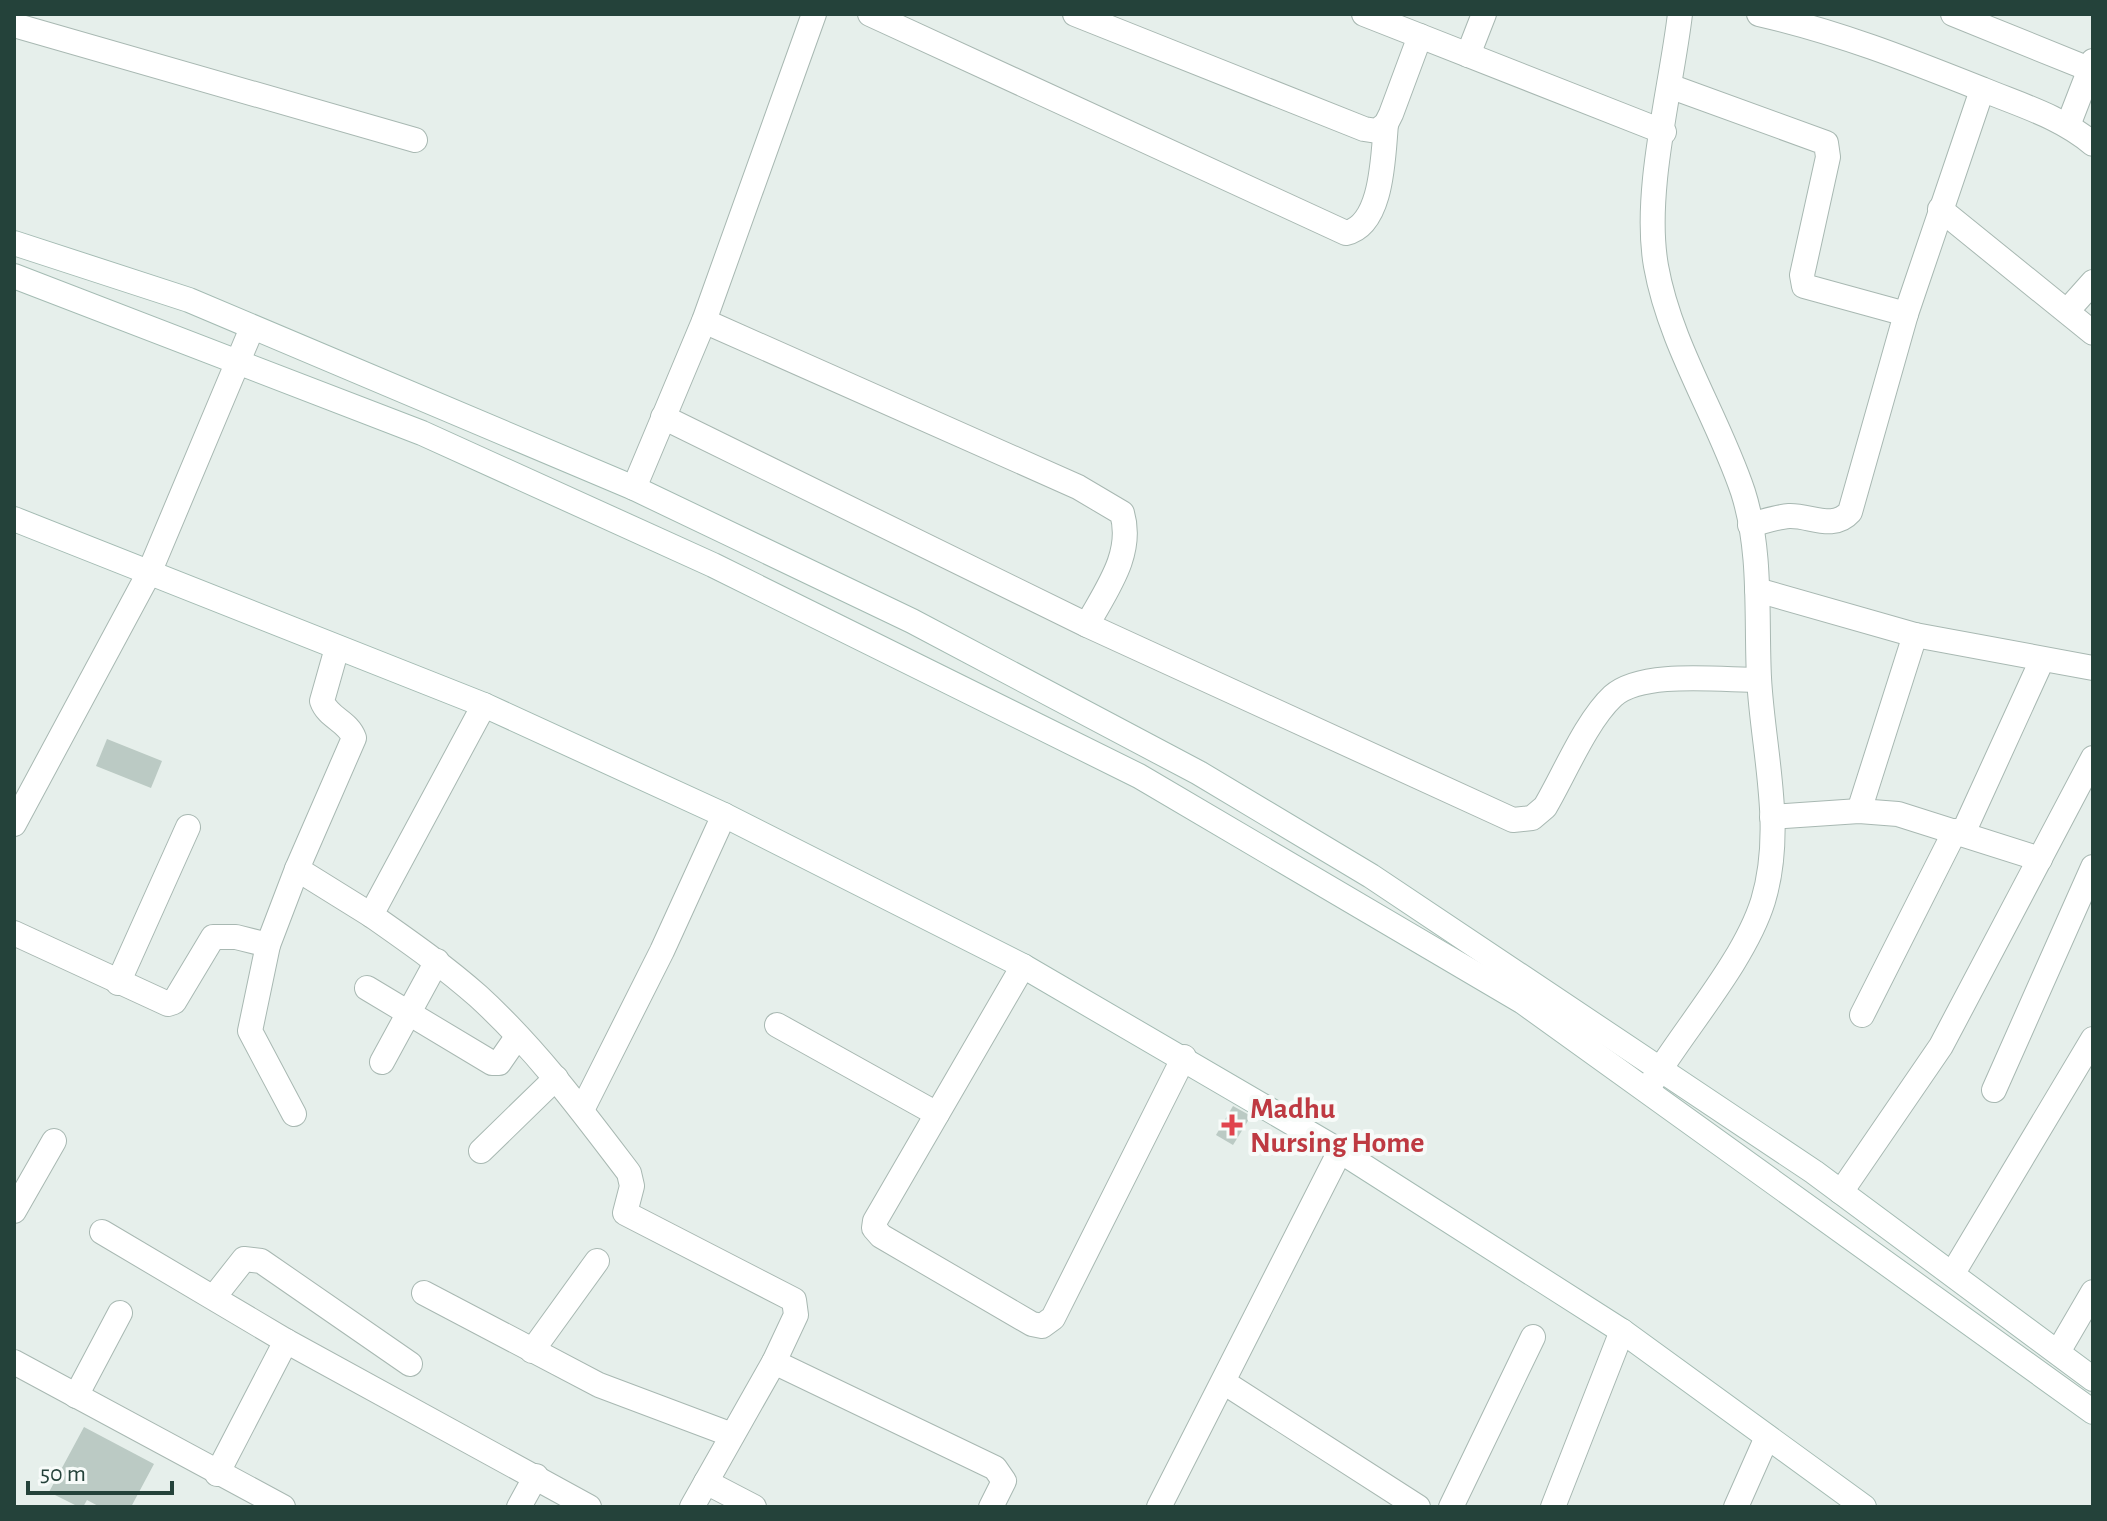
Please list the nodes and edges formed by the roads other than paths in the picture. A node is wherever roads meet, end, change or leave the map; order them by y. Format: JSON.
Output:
{"nodes":[{"id":1,"x":814,"y":14,"type":"edge"},
{"id":2,"x":870,"y":14,"type":"edge"},
{"id":3,"x":1075,"y":14,"type":"edge"},
{"id":4,"x":1364,"y":14,"type":"edge"},
{"id":5,"x":1484,"y":14,"type":"edge"},
{"id":6,"x":1680,"y":14,"type":"edge"},
{"id":7,"x":1759,"y":14,"type":"edge"},
{"id":8,"x":1953,"y":14,"type":"edge"},
{"id":9,"x":14,"y":25,"type":"edge"},
{"id":10,"x":1420,"y":36,"type":"junction"},
{"id":11,"x":1468,"y":55,"type":"junction"},
{"id":12,"x":2091,"y":65,"type":"edge"},
{"id":13,"x":1672,"y":87,"type":"junction"},
{"id":14,"x":1982,"y":90,"type":"junction"},
{"id":15,"x":2069,"y":123,"type":"junction"},
{"id":16,"x":1386,"y":124,"type":"junction"},
{"id":17,"x":1664,"y":132,"type":"junction"},
{"id":18,"x":415,"y":140,"type":"dead end"},
{"id":19,"x":2093,"y":144,"type":"edge"},
{"id":20,"x":1940,"y":209,"type":"junction"},
{"id":21,"x":14,"y":243,"type":"edge"},
{"id":22,"x":14,"y":276,"type":"edge"},
{"id":23,"x":2093,"y":282,"type":"edge"},
{"id":24,"x":2068,"y":310,"type":"junction"},
{"id":25,"x":1906,"y":314,"type":"junction"},
{"id":26,"x":704,"y":321,"type":"junction"},
{"id":27,"x":252,"y":328,"type":"junction"},
{"id":28,"x":2093,"y":333,"type":"edge"},
{"id":29,"x":235,"y":362,"type":"junction"},
{"id":30,"x":663,"y":417,"type":"junction"},
{"id":31,"x":634,"y":488,"type":"junction"},
{"id":32,"x":14,"y":519,"type":"edge"},
{"id":33,"x":1750,"y":525,"type":"junction"},
{"id":34,"x":149,"y":573,"type":"junction"},
{"id":35,"x":1757,"y":590,"type":"junction"},
{"id":36,"x":1087,"y":625,"type":"junction"},
{"id":37,"x":1915,"y":635,"type":"junction"},
{"id":38,"x":337,"y":648,"type":"junction"},
{"id":39,"x":2042,"y":660,"type":"junction"},
{"id":40,"x":2093,"y":668,"type":"edge"},
{"id":41,"x":1759,"y":680,"type":"junction"},
{"id":42,"x":484,"y":705,"type":"junction"},
{"id":43,"x":2093,"y":758,"type":"edge"},
{"id":44,"x":1859,"y":811,"type":"junction"},
{"id":45,"x":724,"y":815,"type":"junction"},
{"id":46,"x":1772,"y":817,"type":"junction"},
{"id":47,"x":14,"y":824,"type":"edge"},
{"id":48,"x":188,"y":827,"type":"dead end"},
{"id":49,"x":1959,"y":832,"type":"junction"},
{"id":50,"x":2040,"y":859,"type":"junction"},
{"id":51,"x":2093,"y":867,"type":"edge"},
{"id":52,"x":297,"y":869,"type":"junction"},
{"id":53,"x":371,"y":915,"type":"junction"},
{"id":54,"x":14,"y":933,"type":"edge"},
{"id":55,"x":268,"y":945,"type":"junction"},
{"id":56,"x":437,"y":961,"type":"junction"},
{"id":57,"x":1023,"y":966,"type":"junction"},
{"id":58,"x":118,"y":983,"type":"junction"},
{"id":59,"x":367,"y":988,"type":"dead end"},
{"id":60,"x":409,"y":1013,"type":"junction"},
{"id":61,"x":1862,"y":1015,"type":"dead end"},
{"id":62,"x":777,"y":1025,"type":"dead end"},
{"id":63,"x":517,"y":1037,"type":"junction"},
{"id":64,"x":2093,"y":1039,"type":"edge"},
{"id":65,"x":1184,"y":1057,"type":"junction"},
{"id":66,"x":382,"y":1062,"type":"dead end"},
{"id":67,"x":556,"y":1078,"type":"junction"},
{"id":68,"x":1654,"y":1079,"type":"junction"},
{"id":69,"x":1994,"y":1090,"type":"dead end"},
{"id":70,"x":582,"y":1110,"type":"junction"},
{"id":71,"x":294,"y":1114,"type":"dead end"},
{"id":72,"x":937,"y":1114,"type":"junction"},
{"id":73,"x":54,"y":1141,"type":"dead end"},
{"id":74,"x":481,"y":1151,"type":"dead end"},
{"id":75,"x":1340,"y":1151,"type":"junction"},
{"id":76,"x":1841,"y":1192,"type":"junction"},
{"id":77,"x":14,"y":1211,"type":"edge"},
{"id":78,"x":102,"y":1232,"type":"dead end"},
{"id":79,"x":597,"y":1261,"type":"dead end"},
{"id":80,"x":1953,"y":1273,"type":"junction"},
{"id":81,"x":2093,"y":1292,"type":"edge"},
{"id":82,"x":424,"y":1293,"type":"dead end"},
{"id":83,"x":214,"y":1297,"type":"junction"},
{"id":84,"x":120,"y":1313,"type":"dead end"},
{"id":85,"x":1622,"y":1331,"type":"junction"},
{"id":86,"x":1533,"y":1337,"type":"dead end"},
{"id":87,"x":286,"y":1341,"type":"junction"},
{"id":88,"x":532,"y":1351,"type":"junction"},
{"id":89,"x":2058,"y":1352,"type":"junction"},
{"id":90,"x":14,"y":1362,"type":"edge"},
{"id":91,"x":774,"y":1362,"type":"junction"},
{"id":92,"x":410,"y":1364,"type":"dead end"},
{"id":93,"x":2093,"y":1379,"type":"edge"},
{"id":94,"x":1225,"y":1383,"type":"junction"},
{"id":95,"x":76,"y":1396,"type":"junction"},
{"id":96,"x":2093,"y":1412,"type":"edge"},
{"id":97,"x":732,"y":1435,"type":"junction"},
{"id":98,"x":1767,"y":1437,"type":"junction"},
{"id":99,"x":217,"y":1474,"type":"junction"},
{"id":100,"x":536,"y":1476,"type":"junction"},
{"id":101,"x":706,"y":1482,"type":"junction"},
{"id":102,"x":283,"y":1507,"type":"edge"},
{"id":103,"x":519,"y":1507,"type":"edge"},
{"id":104,"x":589,"y":1507,"type":"edge"},
{"id":105,"x":692,"y":1507,"type":"edge"},
{"id":106,"x":754,"y":1507,"type":"edge"},
{"id":107,"x":991,"y":1507,"type":"edge"},
{"id":108,"x":1159,"y":1507,"type":"edge"},
{"id":109,"x":1418,"y":1507,"type":"edge"},
{"id":110,"x":1451,"y":1507,"type":"edge"},
{"id":111,"x":1553,"y":1507,"type":"edge"},
{"id":112,"x":1736,"y":1507,"type":"edge"},
{"id":113,"x":1864,"y":1507,"type":"edge"}],
"edges":[{"from":1,"to":26,"type":"street"},
{"from":2,"to":16,"type":"street"},
{"from":3,"to":16,"type":"street"},
{"from":4,"to":10,"type":"street"},
{"from":5,"to":11,"type":"street"},
{"from":6,"to":13,"type":"street"},
{"from":7,"to":14,"type":"street"},
{"from":8,"to":12,"type":"street"},
{"from":9,"to":18,"type":"street"},
{"from":10,"to":11,"type":"street"},
{"from":10,"to":16,"type":"street"},
{"from":11,"to":17,"type":"street"},
{"from":12,"to":15,"type":"street"},
{"from":13,"to":17,"type":"street"},
{"from":13,"to":25,"type":"street"},
{"from":14,"to":15,"type":"street"},
{"from":14,"to":20,"type":"street"},
{"from":15,"to":19,"type":"street"},
{"from":17,"to":33,"type":"street"},
{"from":20,"to":24,"type":"street"},
{"from":20,"to":25,"type":"street"},
{"from":21,"to":27,"type":"street"},
{"from":22,"to":29,"type":"street"},
{"from":23,"to":24,"type":"street"},
{"from":24,"to":28,"type":"street"},
{"from":25,"to":33,"type":"street"},
{"from":26,"to":30,"type":"street"},
{"from":26,"to":36,"type":"street"},
{"from":27,"to":29,"type":"street"},
{"from":27,"to":31,"type":"street"},
{"from":29,"to":34,"type":"street"},
{"from":29,"to":68,"type":"street"},
{"from":30,"to":31,"type":"street"},
{"from":30,"to":36,"type":"street"},
{"from":31,"to":68,"type":"street"},
{"from":32,"to":34,"type":"street"},
{"from":33,"to":35,"type":"street"},
{"from":34,"to":38,"type":"street"},
{"from":34,"to":47,"type":"street"},
{"from":35,"to":37,"type":"street"},
{"from":35,"to":41,"type":"street"},
{"from":36,"to":41,"type":"street"},
{"from":37,"to":39,"type":"street"},
{"from":37,"to":44,"type":"street"},
{"from":38,"to":42,"type":"street"},
{"from":38,"to":52,"type":"street"},
{"from":39,"to":40,"type":"street"},
{"from":39,"to":49,"type":"street"},
{"from":41,"to":46,"type":"street"},
{"from":42,"to":45,"type":"street"},
{"from":42,"to":53,"type":"street"},
{"from":43,"to":50,"type":"street"},
{"from":44,"to":46,"type":"street"},
{"from":44,"to":49,"type":"street"},
{"from":45,"to":57,"type":"street"},
{"from":45,"to":70,"type":"street"},
{"from":46,"to":68,"type":"street"},
{"from":48,"to":58,"type":"street"},
{"from":49,"to":50,"type":"street"},
{"from":49,"to":61,"type":"street"},
{"from":50,"to":76,"type":"street"},
{"from":51,"to":69,"type":"street"},
{"from":52,"to":53,"type":"street"},
{"from":52,"to":55,"type":"street"},
{"from":53,"to":56,"type":"street"},
{"from":54,"to":58,"type":"street"},
{"from":55,"to":58,"type":"street"},
{"from":55,"to":71,"type":"street"},
{"from":56,"to":60,"type":"street"},
{"from":56,"to":63,"type":"street"},
{"from":57,"to":65,"type":"street"},
{"from":57,"to":72,"type":"street"},
{"from":59,"to":60,"type":"street"},
{"from":60,"to":63,"type":"street"},
{"from":60,"to":66,"type":"street"},
{"from":62,"to":72,"type":"street"},
{"from":63,"to":67,"type":"street"},
{"from":64,"to":80,"type":"street"},
{"from":65,"to":72,"type":"street"},
{"from":65,"to":75,"type":"street"},
{"from":67,"to":70,"type":"street"},
{"from":67,"to":74,"type":"street"},
{"from":68,"to":76,"type":"street"},
{"from":68,"to":96,"type":"street"},
{"from":70,"to":91,"type":"street"},
{"from":73,"to":77,"type":"street"},
{"from":75,"to":85,"type":"street"},
{"from":75,"to":94,"type":"street"},
{"from":76,"to":80,"type":"street"},
{"from":78,"to":83,"type":"street"},
{"from":79,"to":88,"type":"street"},
{"from":80,"to":89,"type":"street"},
{"from":81,"to":89,"type":"street"},
{"from":82,"to":88,"type":"street"},
{"from":83,"to":87,"type":"street"},
{"from":83,"to":92,"type":"street"},
{"from":84,"to":95,"type":"street"},
{"from":85,"to":98,"type":"street"},
{"from":85,"to":111,"type":"street"},
{"from":86,"to":110,"type":"street"},
{"from":87,"to":99,"type":"street"},
{"from":87,"to":100,"type":"street"},
{"from":88,"to":97,"type":"street"},
{"from":89,"to":93,"type":"street"},
{"from":90,"to":95,"type":"street"},
{"from":91,"to":97,"type":"street"},
{"from":91,"to":107,"type":"street"},
{"from":94,"to":108,"type":"street"},
{"from":94,"to":109,"type":"street"},
{"from":95,"to":99,"type":"street"},
{"from":97,"to":101,"type":"street"},
{"from":98,"to":112,"type":"street"},
{"from":98,"to":113,"type":"street"},
{"from":99,"to":102,"type":"street"},
{"from":100,"to":103,"type":"street"},
{"from":100,"to":104,"type":"street"},
{"from":101,"to":105,"type":"street"},
{"from":101,"to":106,"type":"street"}]}
